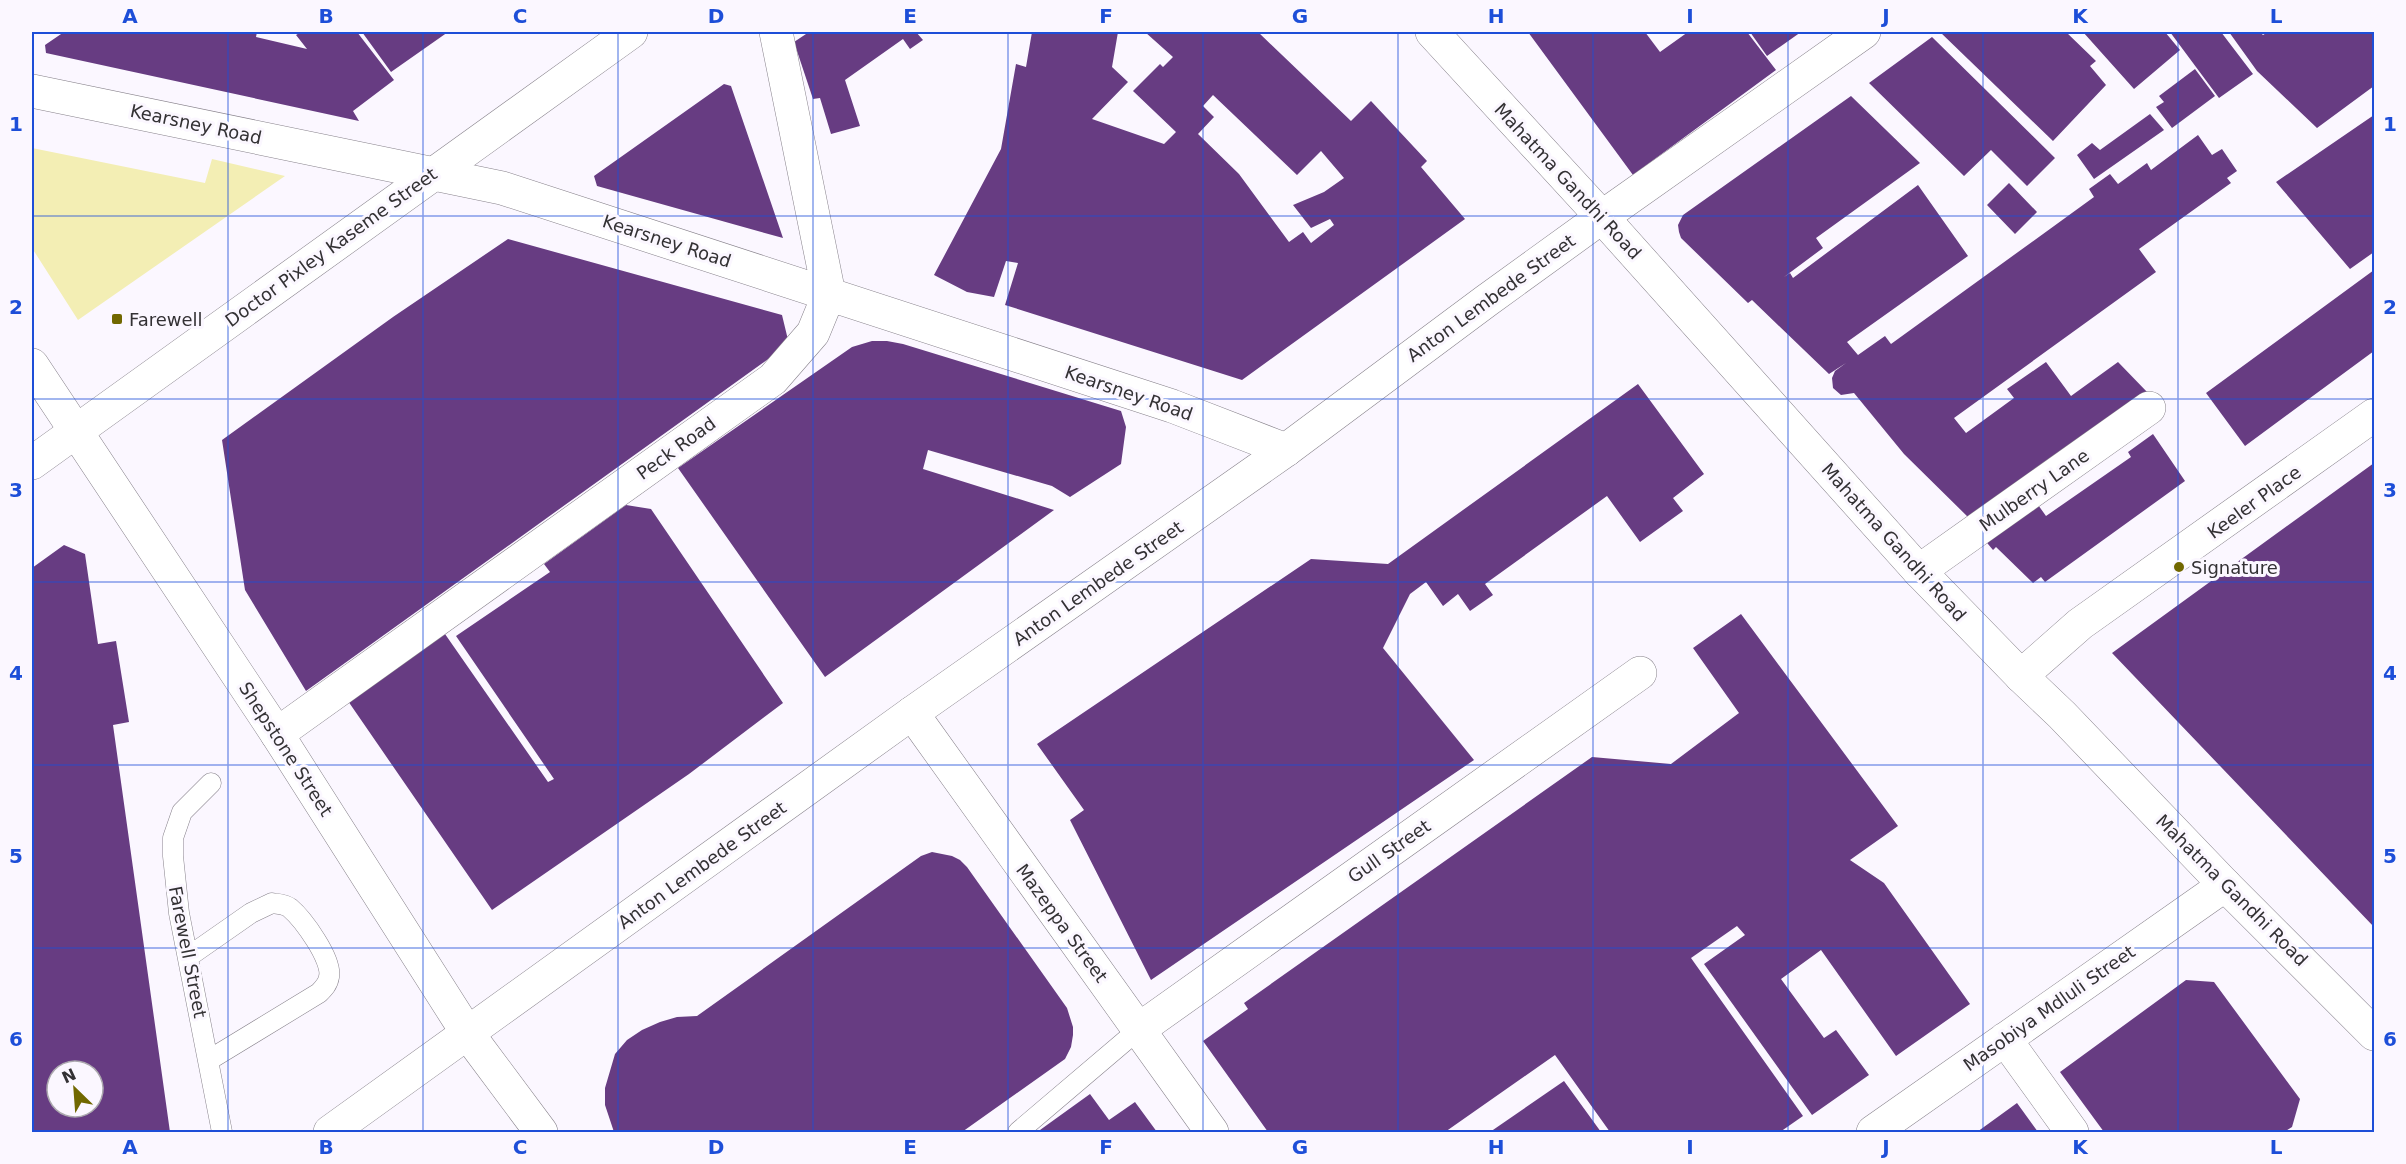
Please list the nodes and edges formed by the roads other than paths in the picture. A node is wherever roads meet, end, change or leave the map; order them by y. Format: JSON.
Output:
{"nodes":[{"id":1,"x":631,"y":32,"type":"edge"},
{"id":2,"x":776,"y":32,"type":"edge"},
{"id":3,"x":1432,"y":32,"type":"edge"},
{"id":4,"x":1864,"y":32,"type":"edge"},
{"id":5,"x":32,"y":91,"type":"edge"},
{"id":6,"x":433,"y":173,"type":"junction"},
{"id":7,"x":1602,"y":217,"type":"junction"},
{"id":8,"x":829,"y":294,"type":"junction"},
{"id":9,"x":32,"y":365,"type":"edge"},
{"id":10,"x":2149,"y":408,"type":"dead end"},
{"id":11,"x":2374,"y":415,"type":"edge"},
{"id":12,"x":75,"y":432,"type":"junction"},
{"id":13,"x":1286,"y":450,"type":"junction"},
{"id":14,"x":32,"y":464,"type":"edge"},
{"id":15,"x":1919,"y":571,"type":"junction"},
{"id":16,"x":1640,"y":673,"type":"dead end"},
{"id":17,"x":2020,"y":676,"type":"junction"},
{"id":18,"x":912,"y":713,"type":"junction"},
{"id":19,"x":277,"y":734,"type":"junction"},
{"id":20,"x":211,"y":783,"type":"dead end"},
{"id":21,"x":2225,"y":885,"type":"junction"},
{"id":22,"x":188,"y":957,"type":"junction"},
{"id":23,"x":1138,"y":1030,"type":"junction"},
{"id":24,"x":468,"y":1034,"type":"junction"},
{"id":25,"x":2374,"y":1034,"type":"edge"},
{"id":26,"x":2004,"y":1039,"type":"junction"},
{"id":27,"x":209,"y":1060,"type":"junction"},
{"id":28,"x":222,"y":1132,"type":"edge"},
{"id":29,"x":330,"y":1132,"type":"edge"},
{"id":30,"x":541,"y":1132,"type":"edge"},
{"id":31,"x":1018,"y":1132,"type":"edge"},
{"id":32,"x":1212,"y":1132,"type":"edge"},
{"id":33,"x":1873,"y":1132,"type":"edge"},
{"id":34,"x":2072,"y":1132,"type":"edge"}],
"edges":[{"from":1,"to":6,"type":"street","name":"Doctor Pixley Kaseme Street"},
{"from":2,"to":8,"type":"street"},
{"from":3,"to":7,"type":"street","name":"Mahatma Gandhi Road"},
{"from":4,"to":7,"type":"street","name":"Anton Lembede Street"},
{"from":5,"to":6,"type":"street","name":"Kearsney Road"},
{"from":6,"to":8,"type":"street","name":"Kearsney Road"},
{"from":6,"to":12,"type":"street","name":"Doctor Pixley Kaseme Street"},
{"from":7,"to":13,"type":"street","name":"Anton Lembede Street"},
{"from":7,"to":15,"type":"street","name":"Mahatma Gandhi Road"},
{"from":8,"to":13,"type":"street","name":"Kearsney Road"},
{"from":8,"to":19,"type":"street","name":"Peck Road"},
{"from":9,"to":12,"type":"street","name":"Shepstone Street"},
{"from":10,"to":15,"type":"street","name":"Mulberry Lane"},
{"from":11,"to":17,"type":"street","name":"Keeler Place"},
{"from":12,"to":14,"type":"street","name":"Doctor Pixley Kaseme Street"},
{"from":12,"to":19,"type":"street","name":"Shepstone Street"},
{"from":13,"to":18,"type":"street","name":"Anton Lembede Street"},
{"from":15,"to":17,"type":"street","name":"Mahatma Gandhi Road"},
{"from":16,"to":23,"type":"street","name":"Gull Street"},
{"from":17,"to":21,"type":"street","name":"Mahatma Gandhi Road"},
{"from":18,"to":23,"type":"street","name":"Mazeppa Street"},
{"from":18,"to":24,"type":"street","name":"Anton Lembede Street"},
{"from":19,"to":24,"type":"street","name":"Shepstone Street"},
{"from":20,"to":22,"type":"lane","name":"Farewell Street"},
{"from":21,"to":25,"type":"street","name":"Mahatma Gandhi Road"},
{"from":21,"to":26,"type":"street","name":"Masobiya Mdluli Street"},
{"from":22,"to":27,"type":"lane","name":"Farewell Street"},
{"from":22,"to":27,"type":"lane"},
{"from":23,"to":31,"type":"lane"},
{"from":23,"to":32,"type":"street","name":"Mazeppa Street"},
{"from":24,"to":29,"type":"street","name":"Anton Lembede Street"},
{"from":24,"to":30,"type":"street","name":"Shepstone Street"},
{"from":26,"to":33,"type":"street","name":"Masobiya Mdluli Street"},
{"from":26,"to":34,"type":"street"},
{"from":27,"to":28,"type":"lane","name":"Farewell Street"}]}
